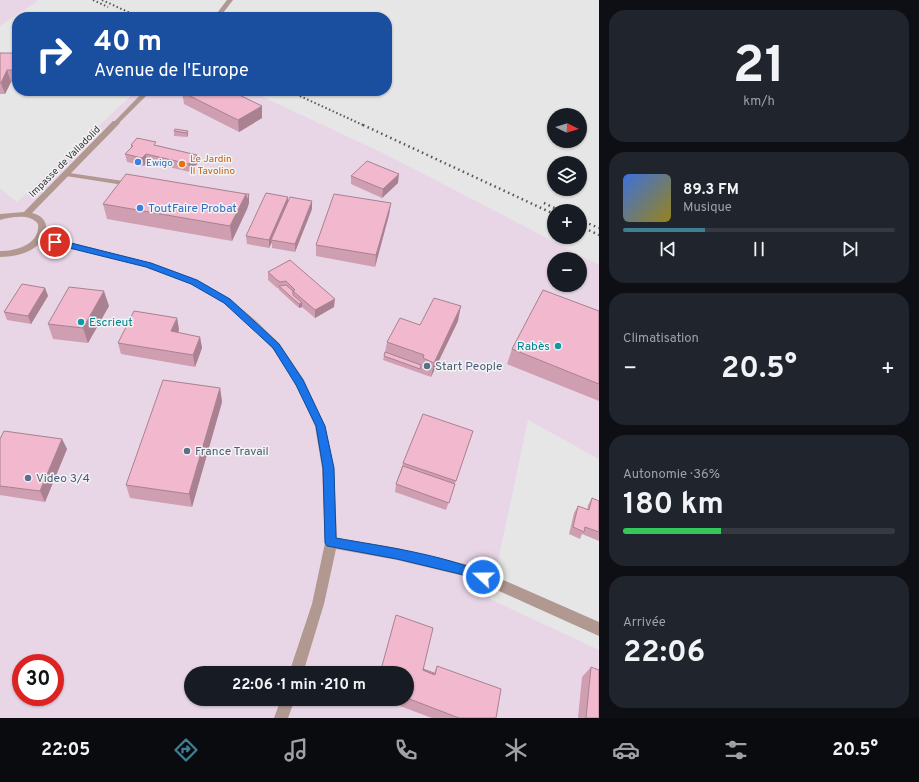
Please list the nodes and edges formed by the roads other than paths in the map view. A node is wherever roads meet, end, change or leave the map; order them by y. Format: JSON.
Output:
{"nodes":[{"id":1,"x":230,"y":0,"type":"edge"},
{"id":2,"x":221,"y":12,"type":"edge"},
{"id":3,"x":143,"y":96,"type":"edge"},
{"id":4,"x":116,"y":123,"type":"joint"},
{"id":5,"x":66,"y":174,"type":"junction"},
{"id":6,"x":132,"y":184,"type":"edge"},
{"id":7,"x":26,"y":214,"type":"junction"},
{"id":8,"x":0,"y":217,"type":"edge"},
{"id":9,"x":40,"y":238,"type":"junction"},
{"id":10,"x":1,"y":256,"type":"edge"},
{"id":11,"x":330,"y":543,"type":"junction"},
{"id":12,"x":599,"y":629,"type":"edge"},
{"id":13,"x":298,"y":666,"type":"edge"},
{"id":14,"x":285,"y":706,"type":"edge"},
{"id":15,"x":281,"y":718,"type":"edge"}],
"edges":[{"from":1,"to":2,"type":"street"},
{"from":3,"to":4,"type":"lane"},
{"from":4,"to":5,"type":"street","name":"Impasse de Valladolid"},
{"from":5,"to":6,"type":"lane"},
{"from":5,"to":7,"type":"street","name":"Impasse de Valladolid"},
{"from":7,"to":8,"type":"street"},
{"from":7,"to":9,"type":"street"},
{"from":9,"to":10,"type":"street"},
{"from":9,"to":11,"type":"street"},
{"from":11,"to":12,"type":"street"},
{"from":11,"to":13,"type":"street"},
{"from":14,"to":15,"type":"street"}]}
